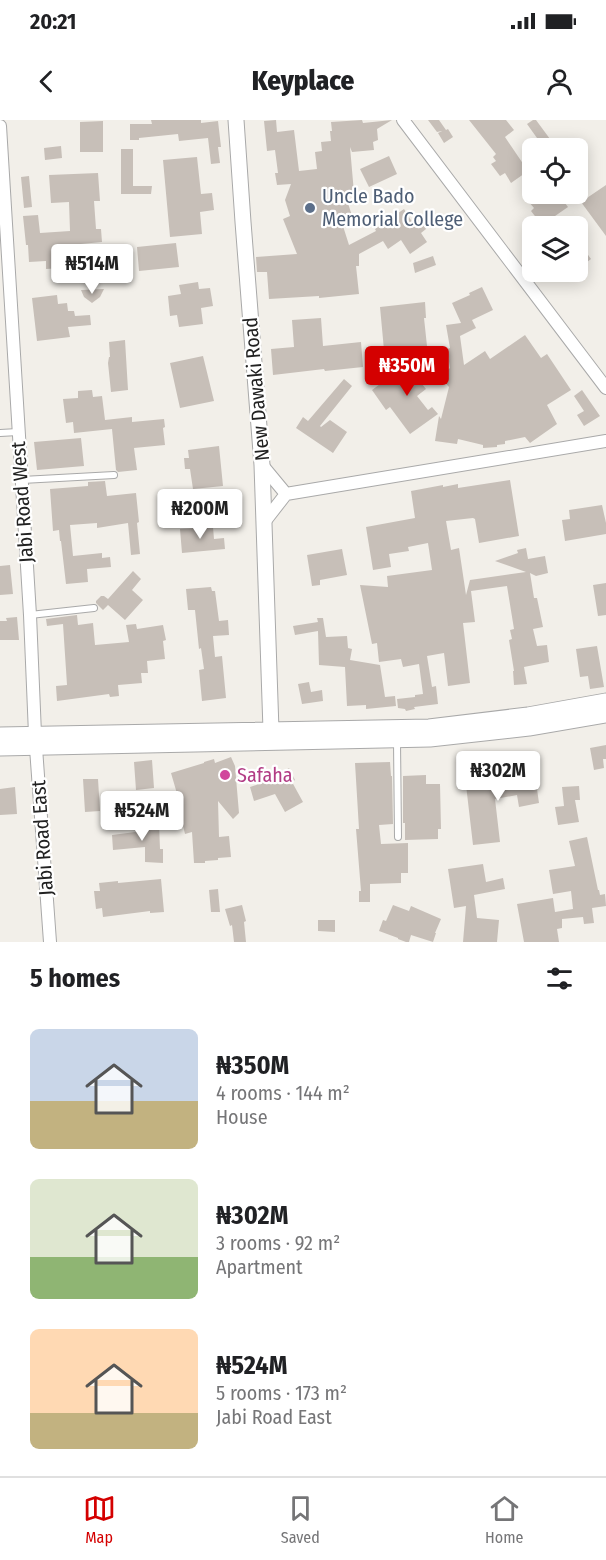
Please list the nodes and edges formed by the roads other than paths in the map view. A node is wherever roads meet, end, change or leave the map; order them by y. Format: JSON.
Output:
{"nodes":[{"id":1,"x":236,"y":120,"type":"edge"},
{"id":2,"x":403,"y":120,"type":"edge"},
{"id":3,"x":0,"y":126,"type":"edge"},
{"id":4,"x":606,"y":388,"type":"edge"},
{"id":5,"x":18,"y":432,"type":"junction"},
{"id":6,"x":0,"y":433,"type":"edge"},
{"id":7,"x":606,"y":441,"type":"edge"},
{"id":8,"x":262,"y":465,"type":"junction"},
{"id":9,"x":114,"y":474,"type":"dead end"},
{"id":10,"x":21,"y":480,"type":"junction"},
{"id":11,"x":286,"y":494,"type":"junction"},
{"id":12,"x":264,"y":521,"type":"junction"},
{"id":13,"x":94,"y":608,"type":"dead end"},
{"id":14,"x":30,"y":615,"type":"junction"},
{"id":15,"x":606,"y":702,"type":"edge"},
{"id":16,"x":606,"y":715,"type":"edge"},
{"id":17,"x":271,"y":730,"type":"junction"},
{"id":18,"x":0,"y":735,"type":"edge"},
{"id":19,"x":396,"y":740,"type":"junction"},
{"id":20,"x":35,"y":741,"type":"junction"},
{"id":21,"x":0,"y":748,"type":"edge"},
{"id":22,"x":398,"y":837,"type":"dead end"},
{"id":23,"x":50,"y":942,"type":"edge"}],
"edges":[{"from":1,"to":8,"type":"street","name":"New Dawaki Road"},
{"from":2,"to":4,"type":"street"},
{"from":3,"to":5,"type":"street","name":"Jabi Road West"},
{"from":5,"to":6,"type":"lane"},
{"from":5,"to":10,"type":"street","name":"Jabi Road West"},
{"from":7,"to":11,"type":"street"},
{"from":8,"to":11,"type":"street"},
{"from":8,"to":12,"type":"street","name":"New Dawaki Road"},
{"from":9,"to":10,"type":"lane"},
{"from":10,"to":14,"type":"street","name":"Jabi Road West"},
{"from":11,"to":12,"type":"street"},
{"from":12,"to":17,"type":"street","name":"New Dawaki Road"},
{"from":13,"to":14,"type":"lane"},
{"from":14,"to":20,"type":"street","name":"Jabi Road West"},
{"from":15,"to":17,"type":"street"},
{"from":16,"to":19,"type":"street"},
{"from":17,"to":20,"type":"street"},
{"from":18,"to":20,"type":"street"},
{"from":19,"to":20,"type":"street"},
{"from":19,"to":22,"type":"lane"},
{"from":20,"to":21,"type":"street"},
{"from":20,"to":23,"type":"street","name":"Jabi Road East"}]}
